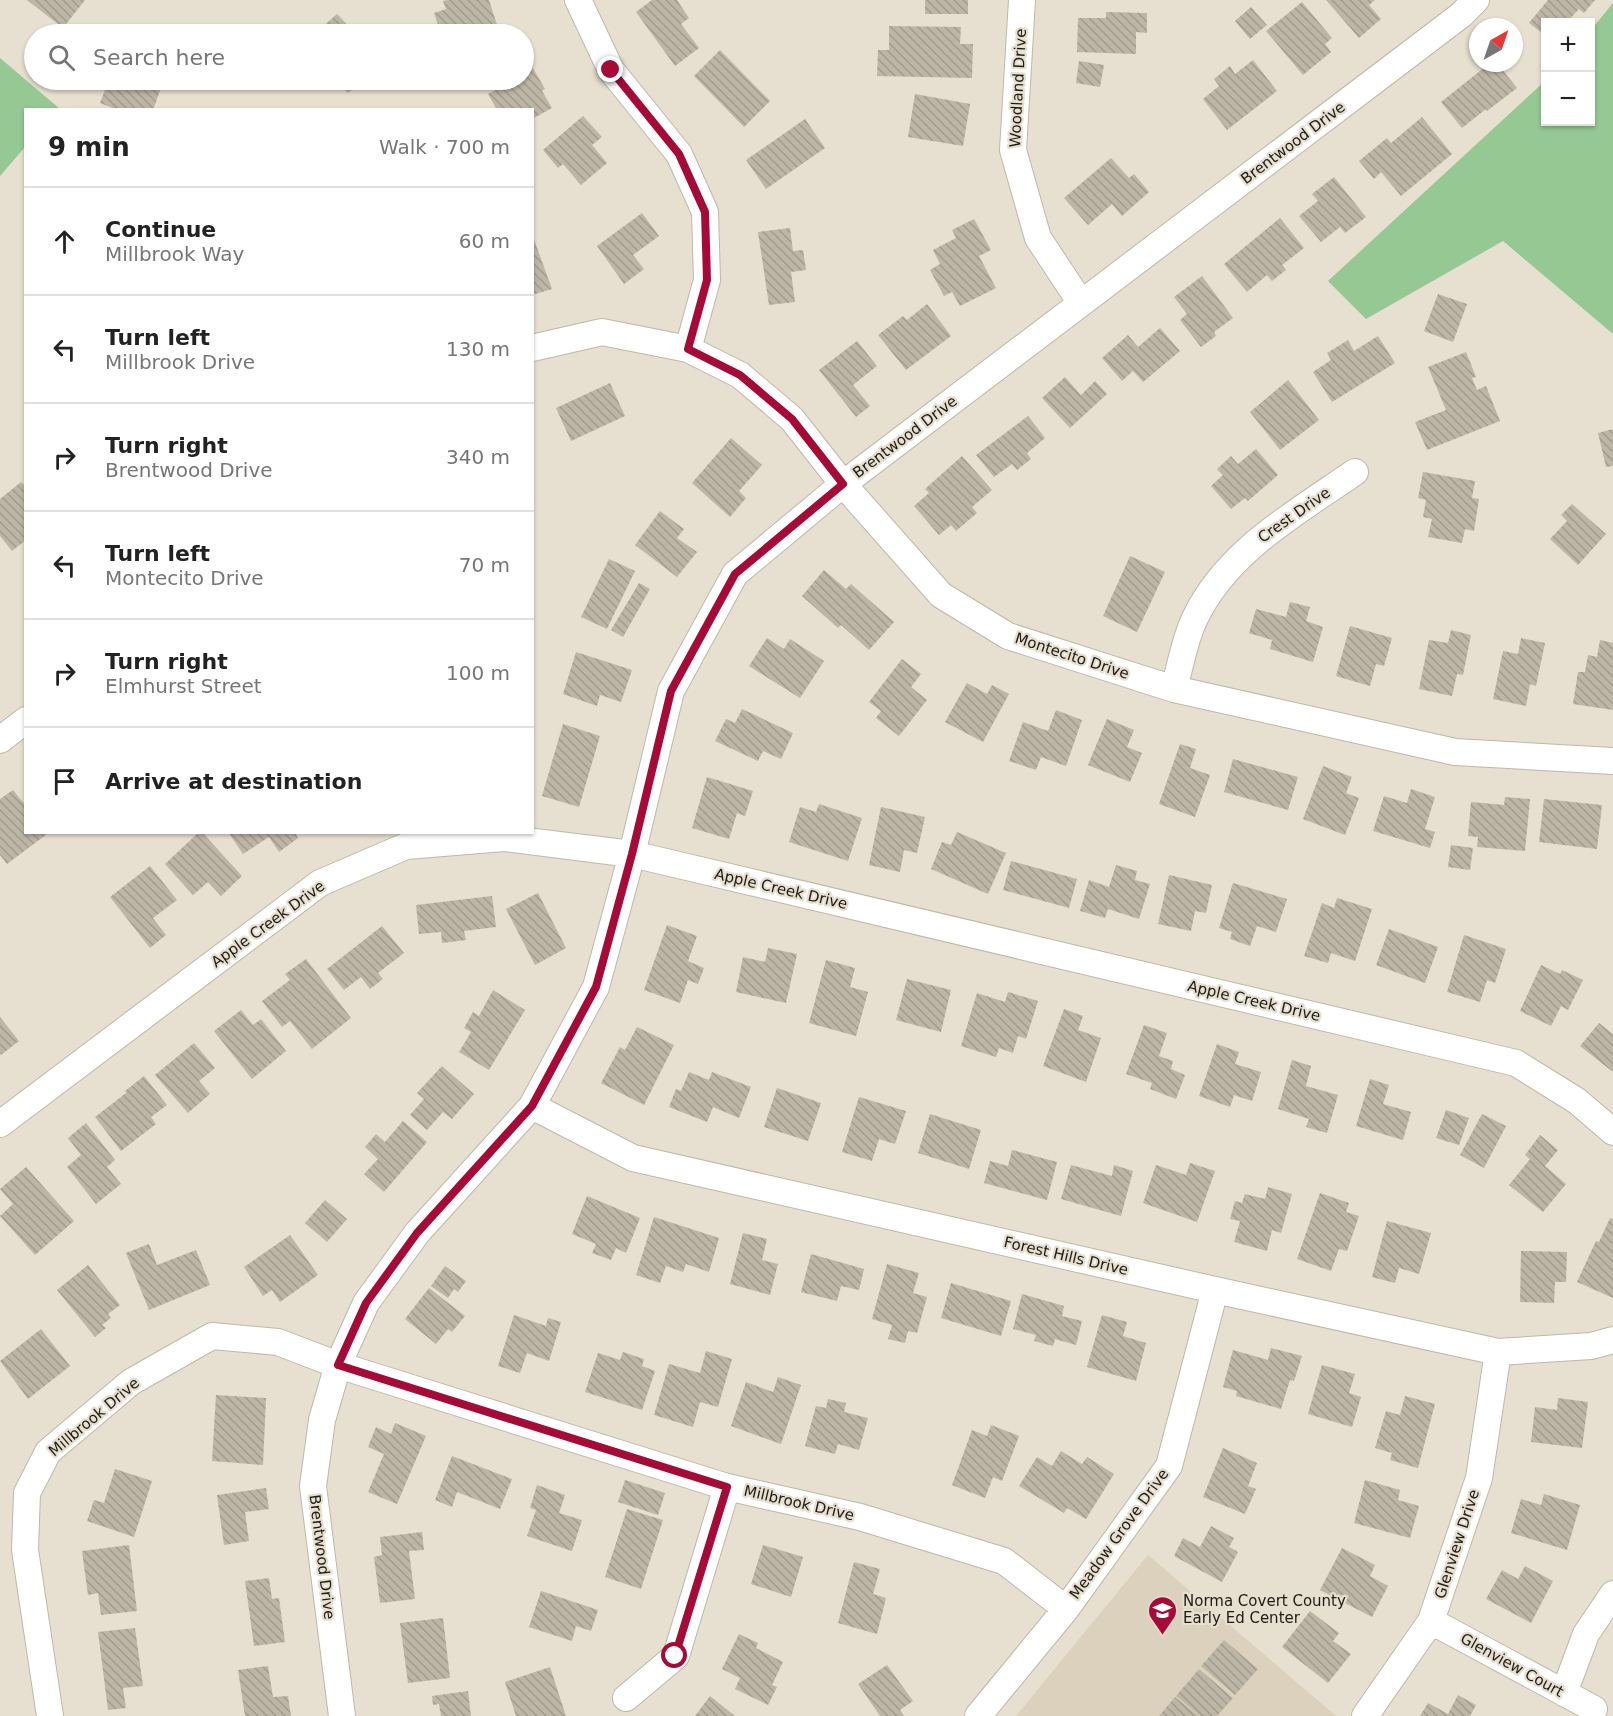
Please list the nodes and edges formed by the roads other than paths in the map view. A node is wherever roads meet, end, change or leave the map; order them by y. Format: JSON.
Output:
{"nodes":[{"id":1,"x":578,"y":0,"type":"edge"},
{"id":2,"x":1022,"y":0,"type":"edge"},
{"id":3,"x":1476,"y":0,"type":"edge"},
{"id":4,"x":1081,"y":303,"type":"junction"},
{"id":5,"x":534,"y":348,"type":"edge"},
{"id":6,"x":688,"y":349,"type":"junction"},
{"id":7,"x":1354,"y":472,"type":"dead end"},
{"id":8,"x":843,"y":484,"type":"junction"},
{"id":9,"x":1174,"y":688,"type":"junction"},
{"id":10,"x":24,"y":722,"type":"edge"},
{"id":11,"x":0,"y":740,"type":"edge"},
{"id":12,"x":1613,"y":761,"type":"edge"},
{"id":13,"x":632,"y":854,"type":"junction"},
{"id":14,"x":532,"y":1106,"type":"junction"},
{"id":15,"x":0,"y":1124,"type":"edge"},
{"id":16,"x":1613,"y":1132,"type":"edge"},
{"id":17,"x":1215,"y":1290,"type":"junction"},
{"id":18,"x":1613,"y":1341,"type":"edge"},
{"id":19,"x":1498,"y":1352,"type":"junction"},
{"id":20,"x":338,"y":1365,"type":"junction"},
{"id":21,"x":727,"y":1487,"type":"junction"},
{"id":22,"x":1613,"y":1594,"type":"edge"},
{"id":23,"x":1066,"y":1609,"type":"junction"},
{"id":24,"x":1431,"y":1621,"type":"junction"},
{"id":25,"x":1563,"y":1693,"type":"junction"},
{"id":26,"x":626,"y":1698,"type":"dead end"},
{"id":27,"x":1593,"y":1709,"type":"dead end"},
{"id":28,"x":50,"y":1716,"type":"edge"},
{"id":29,"x":342,"y":1716,"type":"edge"},
{"id":30,"x":978,"y":1716,"type":"edge"},
{"id":31,"x":1365,"y":1716,"type":"edge"}],
"edges":[{"from":1,"to":6,"type":"street"},
{"from":2,"to":4,"type":"street","name":"Woodland Drive"},
{"from":3,"to":4,"type":"street","name":"Brentwood Drive"},
{"from":4,"to":8,"type":"street","name":"Brentwood Drive"},
{"from":5,"to":6,"type":"street","name":"Montecito Drive"},
{"from":6,"to":8,"type":"street","name":"Montecito Drive"},
{"from":7,"to":9,"type":"street","name":"Crest Drive"},
{"from":8,"to":9,"type":"street","name":"Montecito Drive"},
{"from":8,"to":13,"type":"street","name":"Brentwood Drive"},
{"from":9,"to":12,"type":"street","name":"Montecito Drive"},
{"from":10,"to":11,"type":"street"},
{"from":13,"to":14,"type":"street","name":"Brentwood Drive"},
{"from":13,"to":15,"type":"street","name":"Apple Creek Drive"},
{"from":13,"to":16,"type":"street","name":"Apple Creek Drive"},
{"from":14,"to":17,"type":"street","name":"Forest Hills Drive"},
{"from":14,"to":20,"type":"street","name":"Brentwood Drive"},
{"from":17,"to":19,"type":"street","name":"Forest Hills Drive"},
{"from":17,"to":23,"type":"street","name":"Meadow Grove Drive"},
{"from":18,"to":19,"type":"street","name":"Forest Hills Drive"},
{"from":19,"to":24,"type":"street","name":"Glenview Drive"},
{"from":20,"to":21,"type":"street","name":"Millbrook Drive"},
{"from":20,"to":28,"type":"street","name":"Millbrook Drive"},
{"from":20,"to":29,"type":"street","name":"Brentwood Drive"},
{"from":21,"to":23,"type":"street","name":"Millbrook Drive"},
{"from":21,"to":26,"type":"street"},
{"from":22,"to":25,"type":"street"},
{"from":23,"to":30,"type":"street","name":"Meadow Grove Drive"},
{"from":24,"to":25,"type":"street","name":"Glenview Court"},
{"from":24,"to":31,"type":"street","name":"Glenview Drive"},
{"from":25,"to":27,"type":"street","name":"Glenview Court"}]}
